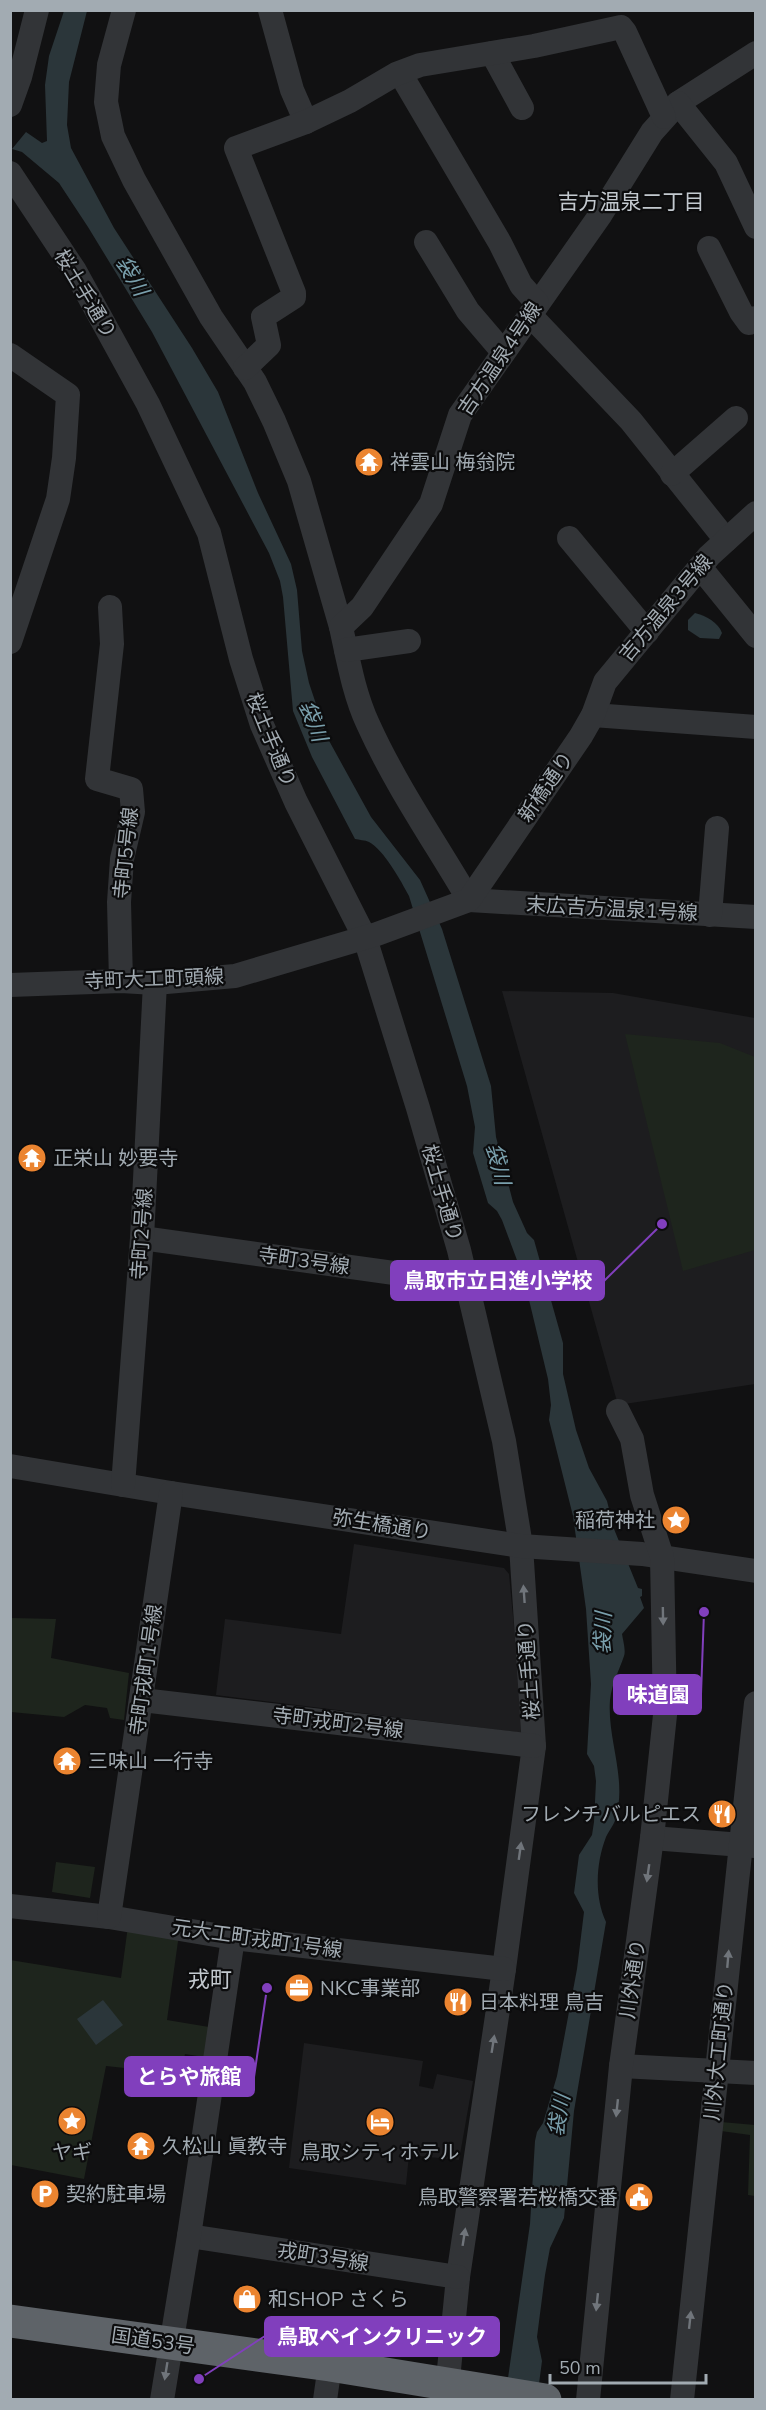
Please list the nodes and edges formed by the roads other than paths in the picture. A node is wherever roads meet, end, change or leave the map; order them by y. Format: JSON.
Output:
{"nodes":[{"id":1,"x":37,"y":10,"type":"edge"},
{"id":2,"x":124,"y":10,"type":"edge"},
{"id":3,"x":270,"y":10,"type":"edge"},
{"id":4,"x":492,"y":53,"type":"junction"},
{"id":5,"x":756,"y":53,"type":"edge"},
{"id":6,"x":400,"y":73,"type":"junction"},
{"id":7,"x":10,"y":105,"type":"edge"},
{"id":8,"x":522,"y":108,"type":"dead end"},
{"id":9,"x":671,"y":110,"type":"junction"},
{"id":10,"x":306,"y":122,"type":"junction"},
{"id":11,"x":10,"y":173,"type":"edge"},
{"id":12,"x":756,"y":227,"type":"edge"},
{"id":13,"x":426,"y":242,"type":"dead end"},
{"id":14,"x":709,"y":248,"type":"dead end"},
{"id":15,"x":534,"y":309,"type":"junction"},
{"id":16,"x":756,"y":318,"type":"edge"},
{"id":17,"x":503,"y":352,"type":"junction"},
{"id":18,"x":10,"y":355,"type":"edge"},
{"id":19,"x":245,"y":368,"type":"junction"},
{"id":20,"x":736,"y":418,"type":"dead end"},
{"id":21,"x":672,"y":474,"type":"junction"},
{"id":22,"x":756,"y":513,"type":"edge"},
{"id":23,"x":569,"y":538,"type":"dead end"},
{"id":24,"x":726,"y":540,"type":"junction"},
{"id":25,"x":700,"y":567,"type":"junction"},
{"id":26,"x":110,"y":607,"type":"dead end"},
{"id":27,"x":341,"y":627,"type":"junction"},
{"id":28,"x":647,"y":632,"type":"junction"},
{"id":29,"x":756,"y":636,"type":"edge"},
{"id":30,"x":409,"y":641,"type":"dead end"},
{"id":31,"x":10,"y":642,"type":"edge"},
{"id":32,"x":346,"y":650,"type":"junction"},
{"id":33,"x":593,"y":715,"type":"junction"},
{"id":34,"x":756,"y":727,"type":"edge"},
{"id":35,"x":717,"y":828,"type":"dead end"},
{"id":36,"x":464,"y":902,"type":"junction"},
{"id":37,"x":710,"y":915,"type":"junction"},
{"id":38,"x":756,"y":917,"type":"edge"},
{"id":39,"x":371,"y":936,"type":"junction"},
{"id":40,"x":121,"y":981,"type":"junction"},
{"id":41,"x":155,"y":983,"type":"junction"},
{"id":42,"x":10,"y":985,"type":"edge"},
{"id":43,"x":142,"y":1238,"type":"junction"},
{"id":44,"x":466,"y":1283,"type":"junction"},
{"id":45,"x":618,"y":1411,"type":"dead end"},
{"id":46,"x":10,"y":1466,"type":"edge"},
{"id":47,"x":123,"y":1485,"type":"junction"},
{"id":48,"x":171,"y":1493,"type":"junction"},
{"id":49,"x":530,"y":1547,"type":"junction"},
{"id":50,"x":652,"y":1556,"type":"junction"},
{"id":51,"x":756,"y":1571,"type":"edge"},
{"id":52,"x":142,"y":1700,"type":"junction"},
{"id":53,"x":756,"y":1703,"type":"edge"},
{"id":54,"x":534,"y":1746,"type":"junction"},
{"id":55,"x":652,"y":1838,"type":"junction"},
{"id":56,"x":747,"y":1845,"type":"edge"},
{"id":57,"x":10,"y":1906,"type":"edge"},
{"id":58,"x":109,"y":1917,"type":"junction"},
{"id":59,"x":233,"y":1938,"type":"junction"},
{"id":60,"x":504,"y":1969,"type":"junction"},
{"id":61,"x":621,"y":2066,"type":"junction"},
{"id":62,"x":717,"y":2070,"type":"junction"},
{"id":63,"x":756,"y":2073,"type":"edge"},
{"id":64,"x":189,"y":2236,"type":"junction"},
{"id":65,"x":458,"y":2277,"type":"junction"},
{"id":66,"x":10,"y":2321,"type":"edge"},
{"id":67,"x":171,"y":2343,"type":"junction"},
{"id":68,"x":330,"y":2365,"type":"junction"},
{"id":69,"x":451,"y":2391,"type":"edge"},
{"id":70,"x":162,"y":2400,"type":"edge"},
{"id":71,"x":325,"y":2400,"type":"edge"},
{"id":72,"x":545,"y":2400,"type":"edge"},
{"id":73,"x":588,"y":2400,"type":"edge"},
{"id":74,"x":682,"y":2400,"type":"edge"}],
"edges":[{"from":1,"to":7,"type":"street"},
{"from":2,"to":19,"type":"street"},
{"from":3,"to":10,"type":"street"},
{"from":4,"to":6,"type":"street"},
{"from":4,"to":8,"type":"street"},
{"from":4,"to":9,"type":"street"},
{"from":5,"to":9,"type":"street","name":"吉方温泉4号線"},
{"from":6,"to":10,"type":"street"},
{"from":6,"to":15,"type":"street"},
{"from":9,"to":12,"type":"street"},
{"from":9,"to":15,"type":"street","name":"吉方温泉4号線"},
{"from":10,"to":19,"type":"street"},
{"from":11,"to":39,"type":"street","name":"桜土手通り"},
{"from":13,"to":17,"type":"street"},
{"from":14,"to":16,"type":"street"},
{"from":15,"to":17,"type":"street","name":"吉方温泉4号線"},
{"from":15,"to":21,"type":"street"},
{"from":17,"to":27,"type":"street","name":"吉方温泉4号線"},
{"from":18,"to":31,"type":"street"},
{"from":19,"to":27,"type":"street"},
{"from":20,"to":21,"type":"street"},
{"from":21,"to":24,"type":"street"},
{"from":22,"to":24,"type":"street","name":"吉方温泉3号線"},
{"from":23,"to":28,"type":"street"},
{"from":24,"to":25,"type":"street","name":"吉方温泉3号線"},
{"from":25,"to":28,"type":"street","name":"吉方温泉3号線"},
{"from":25,"to":29,"type":"street"},
{"from":26,"to":40,"type":"street","name":"寺町5号線"},
{"from":27,"to":32,"type":"street"},
{"from":28,"to":33,"type":"street","name":"吉方温泉3号線"},
{"from":30,"to":32,"type":"street"},
{"from":32,"to":36,"type":"street"},
{"from":33,"to":34,"type":"street"},
{"from":33,"to":36,"type":"street","name":"新橋通り"},
{"from":35,"to":37,"type":"street"},
{"from":36,"to":37,"type":"street","name":"末広吉方温泉1号線"},
{"from":36,"to":39,"type":"street"},
{"from":37,"to":38,"type":"street","name":"末広吉方温泉1号線"},
{"from":39,"to":41,"type":"street","name":"寺町大工町頭線"},
{"from":39,"to":44,"type":"street","name":"桜土手通り"},
{"from":40,"to":41,"type":"street","name":"寺町大工町頭線"},
{"from":40,"to":42,"type":"street","name":"寺町大工町頭線"},
{"from":41,"to":43,"type":"street","name":"寺町2号線"},
{"from":43,"to":44,"type":"street","name":"寺町3号線"},
{"from":43,"to":47,"type":"street","name":"寺町2号線"},
{"from":44,"to":49,"type":"street","name":"桜土手通り"},
{"from":45,"to":50,"type":"street","name":"川外通り"},
{"from":46,"to":47,"type":"street","name":"弥生橋通り"},
{"from":47,"to":48,"type":"street","name":"弥生橋通り"},
{"from":48,"to":49,"type":"street","name":"弥生橋通り"},
{"from":48,"to":52,"type":"street","name":"寺町戎町1号線"},
{"from":49,"to":50,"type":"street","name":"弥生橋通り"},
{"from":54,"to":49,"type":"street","name":"桜土手通り","one_way":true},
{"from":50,"to":51,"type":"street","name":"弥生橋通り"},
{"from":50,"to":55,"type":"street","name":"川外通り","one_way":true},
{"from":52,"to":54,"type":"street","name":"寺町戎町2号線"},
{"from":52,"to":58,"type":"street","name":"寺町戎町1号線"},
{"from":53,"to":56,"type":"street","name":"川外大工町通り"},
{"from":60,"to":54,"type":"street","name":"桜土手通り","one_way":true},
{"from":55,"to":56,"type":"street"},
{"from":55,"to":61,"type":"street","name":"川外通り","one_way":true},
{"from":62,"to":56,"type":"street","name":"川外大工町通り","one_way":true},
{"from":57,"to":58,"type":"street","name":"元大工町戎町1号線"},
{"from":58,"to":59,"type":"street","name":"元大工町戎町1号線"},
{"from":59,"to":60,"type":"street","name":"元大工町戎町1号線"},
{"from":59,"to":64,"type":"street"},
{"from":65,"to":60,"type":"street","name":"桜土手通り","one_way":true},
{"from":61,"to":62,"type":"street"},
{"from":61,"to":73,"type":"street","name":"川外通り","one_way":true},
{"from":62,"to":63,"type":"street"},
{"from":74,"to":62,"type":"street","name":"川外大工町通り","one_way":true},
{"from":64,"to":65,"type":"street","name":"戎町3号線"},
{"from":64,"to":67,"type":"street"},
{"from":65,"to":69,"type":"street","name":"桜土手通り"},
{"from":66,"to":67,"type":"highway","name":"国道53号"},
{"from":67,"to":68,"type":"highway","name":"国道53号"},
{"from":67,"to":70,"type":"street","one_way":true},
{"from":68,"to":69,"type":"highway","name":"国道53号"},
{"from":68,"to":71,"type":"street"},
{"from":69,"to":72,"type":"highway","name":"国道53号"}]}
